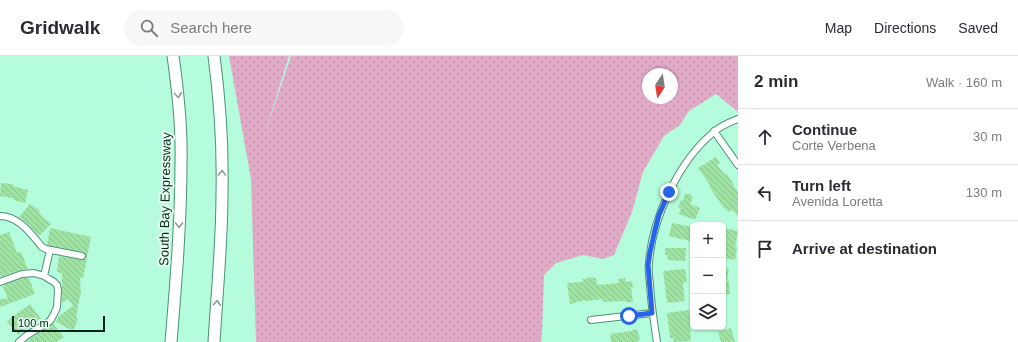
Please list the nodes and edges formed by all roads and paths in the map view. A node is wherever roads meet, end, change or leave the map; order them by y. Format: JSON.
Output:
{"nodes":[{"id":1,"x":174,"y":56,"type":"edge"},
{"id":2,"x":214,"y":56,"type":"edge"},
{"id":3,"x":738,"y":119,"type":"edge"},
{"id":4,"x":714,"y":131,"type":"junction"},
{"id":5,"x":738,"y":165,"type":"edge"},
{"id":6,"x":1,"y":216,"type":"edge"},
{"id":7,"x":50,"y":250,"type":"junction"},
{"id":8,"x":82,"y":256,"type":"dead end"},
{"id":9,"x":44,"y":276,"type":"junction"},
{"id":10,"x":0,"y":282,"type":"edge"},
{"id":11,"x":652,"y":313,"type":"junction"},
{"id":12,"x":591,"y":320,"type":"dead end"},
{"id":13,"x":19,"y":342,"type":"edge"},
{"id":14,"x":171,"y":342,"type":"edge"},
{"id":15,"x":214,"y":342,"type":"edge"},
{"id":16,"x":657,"y":342,"type":"edge"}],
"edges":[{"from":1,"to":14,"type":"highway","name":"South Bay Expressway","one_way":true},
{"from":15,"to":2,"type":"highway","one_way":true},
{"from":3,"to":4,"type":"street"},
{"from":4,"to":5,"type":"street"},
{"from":4,"to":11,"type":"street"},
{"from":6,"to":7,"type":"street"},
{"from":7,"to":8,"type":"street"},
{"from":7,"to":9,"type":"street"},
{"from":9,"to":10,"type":"street"},
{"from":9,"to":13,"type":"street"},
{"from":11,"to":12,"type":"street"},
{"from":11,"to":16,"type":"street"}]}
